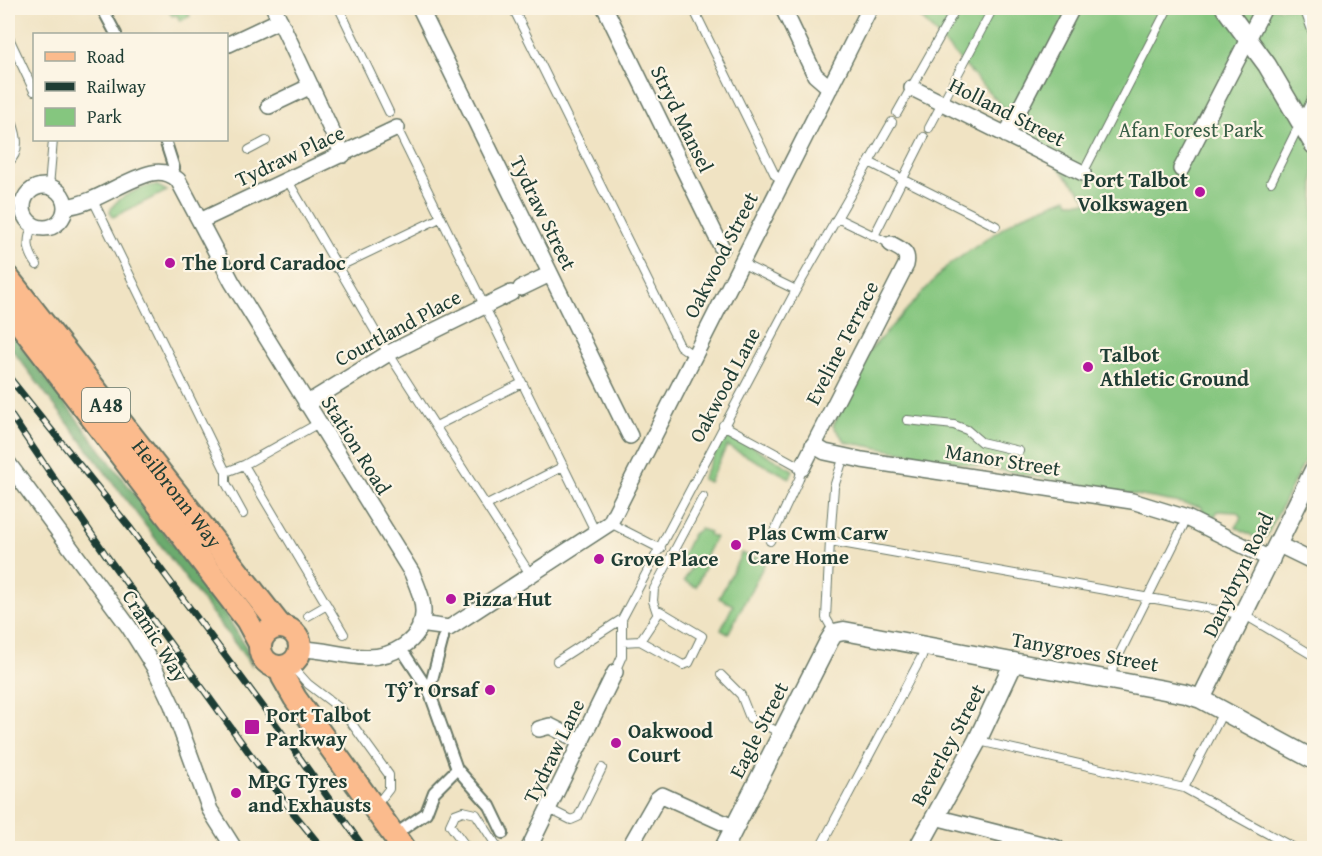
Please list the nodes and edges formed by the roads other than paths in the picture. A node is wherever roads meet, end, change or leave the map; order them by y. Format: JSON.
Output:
{"nodes":[{"id":1,"x":102,"y":8,"type":"edge"},
{"id":2,"x":339,"y":8,"type":"edge"},
{"id":3,"x":420,"y":8,"type":"edge"},
{"id":4,"x":513,"y":8,"type":"edge"},
{"id":5,"x":605,"y":8,"type":"edge"},
{"id":6,"x":693,"y":8,"type":"edge"},
{"id":7,"x":783,"y":8,"type":"edge"},
{"id":8,"x":870,"y":8,"type":"edge"},
{"id":9,"x":956,"y":8,"type":"edge"},
{"id":10,"x":993,"y":8,"type":"edge"},
{"id":11,"x":1070,"y":8,"type":"edge"},
{"id":12,"x":1168,"y":8,"type":"edge"},
{"id":13,"x":1225,"y":8,"type":"edge"},
{"id":14,"x":1264,"y":8,"type":"edge"},
{"id":15,"x":1304,"y":8,"type":"edge"},
{"id":16,"x":277,"y":14,"type":"edge"},
{"id":17,"x":115,"y":33,"type":"edge"},
{"id":18,"x":8,"y":36,"type":"edge"},
{"id":19,"x":1314,"y":36,"type":"edge"},
{"id":20,"x":1248,"y":38,"type":"junction"},
{"id":21,"x":229,"y":44,"type":"dead end"},
{"id":22,"x":311,"y":86,"type":"junction"},
{"id":23,"x":830,"y":88,"type":"junction"},
{"id":24,"x":912,"y":88,"type":"junction"},
{"id":25,"x":33,"y":89,"type":"edge"},
{"id":26,"x":1314,"y":95,"type":"edge"},
{"id":27,"x":943,"y":103,"type":"junction"},
{"id":28,"x":268,"y":106,"type":"dead end"},
{"id":29,"x":8,"y":111,"type":"edge"},
{"id":30,"x":389,"y":112,"type":"dead end"},
{"id":31,"x":897,"y":113,"type":"dead end"},
{"id":32,"x":1302,"y":121,"type":"junction"},
{"id":33,"x":892,"y":122,"type":"dead end"},
{"id":34,"x":397,"y":128,"type":"joint"},
{"id":35,"x":929,"y":128,"type":"dead end"},
{"id":36,"x":1006,"y":135,"type":"junction"},
{"id":37,"x":924,"y":137,"type":"dead end"},
{"id":38,"x":53,"y":141,"type":"edge"},
{"id":39,"x":165,"y":141,"type":"edge"},
{"id":40,"x":266,"y":141,"type":"dead end"},
{"id":41,"x":1314,"y":145,"type":"edge"},
{"id":42,"x":249,"y":150,"type":"dead end"},
{"id":43,"x":343,"y":155,"type":"junction"},
{"id":44,"x":869,"y":162,"type":"junction"},
{"id":45,"x":8,"y":164,"type":"edge"},
{"id":46,"x":1181,"y":169,"type":"dead end"},
{"id":47,"x":1083,"y":173,"type":"joint"},
{"id":48,"x":172,"y":175,"type":"junction"},
{"id":49,"x":903,"y":179,"type":"junction"},
{"id":50,"x":783,"y":180,"type":"junction"},
{"id":51,"x":288,"y":181,"type":"junction"},
{"id":52,"x":1271,"y":182,"type":"dead end"},
{"id":53,"x":49,"y":187,"type":"junction"},
{"id":54,"x":93,"y":200,"type":"junction"},
{"id":55,"x":8,"y":202,"type":"edge"},
{"id":56,"x":24,"y":203,"type":"junction"},
{"id":57,"x":65,"y":207,"type":"junction"},
{"id":58,"x":441,"y":218,"type":"junction"},
{"id":59,"x":837,"y":218,"type":"junction"},
{"id":60,"x":200,"y":221,"type":"junction"},
{"id":61,"x":33,"y":225,"type":"junction"},
{"id":62,"x":996,"y":226,"type":"dead end"},
{"id":63,"x":874,"y":236,"type":"junction"},
{"id":64,"x":891,"y":244,"type":"joint"},
{"id":65,"x":722,"y":248,"type":"dead end"},
{"id":66,"x":741,"y":263,"type":"junction"},
{"id":67,"x":37,"y":265,"type":"dead end"},
{"id":68,"x":336,"y":268,"type":"junction"},
{"id":69,"x":550,"y":274,"type":"junction"},
{"id":70,"x":8,"y":278,"type":"edge"},
{"id":71,"x":796,"y":290,"type":"junction"},
{"id":72,"x":484,"y":306,"type":"junction"},
{"id":73,"x":8,"y":308,"type":"edge"},
{"id":74,"x":389,"y":353,"type":"junction"},
{"id":75,"x":693,"y":355,"type":"junction"},
{"id":76,"x":522,"y":382,"type":"junction"},
{"id":77,"x":306,"y":404,"type":"junction"},
{"id":78,"x":907,"y":420,"type":"dead end"},
{"id":79,"x":317,"y":424,"type":"junction"},
{"id":80,"x":723,"y":425,"type":"junction"},
{"id":81,"x":436,"y":426,"type":"junction"},
{"id":82,"x":630,"y":436,"type":"dead end"},
{"id":83,"x":813,"y":445,"type":"junction"},
{"id":84,"x":1019,"y":451,"type":"dead end"},
{"id":85,"x":843,"y":456,"type":"junction"},
{"id":86,"x":8,"y":463,"type":"edge"},
{"id":87,"x":244,"y":465,"type":"junction"},
{"id":88,"x":562,"y":467,"type":"junction"},
{"id":89,"x":802,"y":468,"type":"junction"},
{"id":90,"x":1314,"y":470,"type":"edge"},
{"id":91,"x":226,"y":472,"type":"junction"},
{"id":92,"x":703,"y":497,"type":"dead end"},
{"id":93,"x":487,"y":505,"type":"junction"},
{"id":94,"x":243,"y":514,"type":"dead end"},
{"id":95,"x":1188,"y":518,"type":"junction"},
{"id":96,"x":610,"y":523,"type":"junction"},
{"id":97,"x":596,"y":532,"type":"junction"},
{"id":98,"x":770,"y":542,"type":"dead end"},
{"id":99,"x":830,"y":542,"type":"junction"},
{"id":100,"x":661,"y":549,"type":"junction"},
{"id":101,"x":1274,"y":552,"type":"junction"},
{"id":102,"x":1314,"y":562,"type":"edge"},
{"id":103,"x":530,"y":574,"type":"junction"},
{"id":104,"x":1147,"y":599,"type":"junction"},
{"id":105,"x":327,"y":605,"type":"junction"},
{"id":106,"x":657,"y":613,"type":"junction"},
{"id":107,"x":1245,"y":615,"type":"junction"},
{"id":108,"x":308,"y":616,"type":"dead end"},
{"id":109,"x":622,"y":619,"type":"junction"},
{"id":110,"x":420,"y":624,"type":"junction"},
{"id":111,"x":281,"y":627,"type":"junction"},
{"id":112,"x":834,"y":633,"type":"junction"},
{"id":113,"x":344,"y":634,"type":"dead end"},
{"id":114,"x":443,"y":638,"type":"dead end"},
{"id":115,"x":622,"y":642,"type":"junction"},
{"id":116,"x":640,"y":642,"type":"junction"},
{"id":117,"x":260,"y":644,"type":"junction"},
{"id":118,"x":924,"y":646,"type":"junction"},
{"id":119,"x":406,"y":656,"type":"dead end"},
{"id":120,"x":1314,"y":656,"type":"edge"},
{"id":121,"x":290,"y":660,"type":"junction"},
{"id":122,"x":557,"y":661,"type":"dead end"},
{"id":123,"x":1014,"y":662,"type":"junction"},
{"id":124,"x":615,"y":672,"type":"joint"},
{"id":125,"x":721,"y":675,"type":"dead end"},
{"id":126,"x":1111,"y":679,"type":"junction"},
{"id":127,"x":429,"y":691,"type":"junction"},
{"id":128,"x":1201,"y":699,"type":"junction"},
{"id":129,"x":1223,"y":711,"type":"junction"},
{"id":130,"x":539,"y":729,"type":"dead end"},
{"id":131,"x":782,"y":734,"type":"junction"},
{"id":132,"x":977,"y":741,"type":"junction"},
{"id":133,"x":582,"y":742,"type":"junction"},
{"id":134,"x":1314,"y":760,"type":"edge"},
{"id":135,"x":602,"y":768,"type":"dead end"},
{"id":136,"x":457,"y":769,"type":"junction"},
{"id":137,"x":1184,"y":788,"type":"junction"},
{"id":138,"x":374,"y":808,"type":"junction"},
{"id":139,"x":549,"y":809,"type":"junction"},
{"id":140,"x":935,"y":816,"type":"junction"},
{"id":141,"x":735,"y":828,"type":"junction"},
{"id":142,"x":503,"y":833,"type":"dead end"},
{"id":143,"x":401,"y":840,"type":"edge"},
{"id":144,"x":1018,"y":844,"type":"edge"},
{"id":145,"x":234,"y":849,"type":"edge"},
{"id":146,"x":467,"y":849,"type":"edge"},
{"id":147,"x":498,"y":849,"type":"edge"},
{"id":148,"x":529,"y":849,"type":"edge"},
{"id":149,"x":629,"y":849,"type":"edge"},
{"id":150,"x":724,"y":849,"type":"edge"},
{"id":151,"x":820,"y":849,"type":"edge"},
{"id":152,"x":918,"y":849,"type":"edge"},
{"id":153,"x":1057,"y":849,"type":"edge"},
{"id":154,"x":1294,"y":849,"type":"edge"}],
"edges":[{"from":1,"to":17,"type":"street"},
{"from":2,"to":30,"type":"lane"},
{"from":3,"to":69,"type":"street","name":"Tydraw Street"},
{"from":4,"to":75,"type":"lane"},
{"from":5,"to":65,"type":"street","name":"Stryd Mansel"},
{"from":6,"to":50,"type":"lane"},
{"from":7,"to":23,"type":"street"},
{"from":8,"to":23,"type":"street","name":"Oakwood Street"},
{"from":9,"to":24,"type":"lane"},
{"from":10,"to":27,"type":"lane"},
{"from":11,"to":36,"type":"street"},
{"from":12,"to":47,"type":"lane"},
{"from":13,"to":20,"type":"street"},
{"from":14,"to":20,"type":"street"},
{"from":15,"to":19,"type":"lane"},
{"from":16,"to":21,"type":"street"},
{"from":16,"to":22,"type":"street"},
{"from":18,"to":25,"type":"lane"},
{"from":20,"to":32,"type":"street"},
{"from":20,"to":46,"type":"street"},
{"from":22,"to":28,"type":"street"},
{"from":22,"to":43,"type":"street"},
{"from":23,"to":50,"type":"street","name":"Oakwood Street"},
{"from":24,"to":27,"type":"street","name":"Holland Street"},
{"from":24,"to":31,"type":"lane"},
{"from":26,"to":32,"type":"lane"},
{"from":27,"to":35,"type":"lane"},
{"from":27,"to":36,"type":"street","name":"Holland Street"},
{"from":29,"to":45,"type":"lane"},
{"from":32,"to":41,"type":"street"},
{"from":32,"to":52,"type":"lane"},
{"from":33,"to":44,"type":"lane","name":"Oakwood Lane"},
{"from":34,"to":43,"type":"street","name":"Tydraw Place"},
{"from":34,"to":58,"type":"lane"},
{"from":36,"to":47,"type":"street","name":"Holland Street"},
{"from":37,"to":49,"type":"lane"},
{"from":38,"to":53,"type":"lane"},
{"from":39,"to":48,"type":"street","name":"Station Road"},
{"from":40,"to":42,"type":"lane"},
{"from":43,"to":51,"type":"street","name":"Tydraw Place"},
{"from":44,"to":49,"type":"lane"},
{"from":44,"to":59,"type":"lane","name":"Oakwood Lane"},
{"from":48,"to":54,"type":"street"},
{"from":48,"to":60,"type":"street","name":"Station Road"},
{"from":49,"to":62,"type":"lane"},
{"from":49,"to":63,"type":"lane"},
{"from":50,"to":66,"type":"street","name":"Oakwood Street"},
{"from":51,"to":60,"type":"street","name":"Tydraw Place"},
{"from":51,"to":68,"type":"lane"},
{"from":53,"to":56,"type":"street"},
{"from":53,"to":57,"type":"street"},
{"from":54,"to":57,"type":"street"},
{"from":54,"to":91,"type":"lane"},
{"from":55,"to":56,"type":"lane"},
{"from":56,"to":61,"type":"street"},
{"from":57,"to":61,"type":"street"},
{"from":58,"to":68,"type":"lane"},
{"from":58,"to":72,"type":"lane"},
{"from":59,"to":63,"type":"lane"},
{"from":59,"to":71,"type":"lane","name":"Oakwood Lane"},
{"from":60,"to":77,"type":"street","name":"Station Road"},
{"from":61,"to":67,"type":"lane"},
{"from":63,"to":64,"type":"lane"},
{"from":64,"to":83,"type":"street","name":"Eveline Terrace"},
{"from":66,"to":71,"type":"lane"},
{"from":66,"to":75,"type":"street","name":"Oakwood Street"},
{"from":68,"to":74,"type":"lane"},
{"from":69,"to":72,"type":"street","name":"Courtland Place"},
{"from":69,"to":82,"type":"street","name":"Tydraw Street"},
{"from":70,"to":111,"type":"main road","name":"Heilbronn Way","number":"A48"},
{"from":71,"to":80,"type":"lane","name":"Oakwood Lane"},
{"from":72,"to":74,"type":"street","name":"Courtland Place"},
{"from":72,"to":76,"type":"lane"},
{"from":73,"to":117,"type":"main road","name":"Heilbronn Way","number":"A48"},
{"from":74,"to":77,"type":"street","name":"Courtland Place"},
{"from":74,"to":81,"type":"lane"},
{"from":75,"to":96,"type":"street","name":"Oakwood Street"},
{"from":76,"to":81,"type":"lane"},
{"from":76,"to":88,"type":"lane"},
{"from":77,"to":79,"type":"street","name":"Station Road"},
{"from":78,"to":84,"type":"lane"},
{"from":79,"to":87,"type":"lane"},
{"from":79,"to":110,"type":"street","name":"Station Road"},
{"from":80,"to":89,"type":"lane"},
{"from":80,"to":100,"type":"lane","name":"Oakwood Lane"},
{"from":81,"to":93,"type":"lane"},
{"from":83,"to":85,"type":"street","name":"Manor Street"},
{"from":83,"to":89,"type":"street","name":"Eveline Terrace"},
{"from":85,"to":95,"type":"street","name":"Manor Street"},
{"from":85,"to":99,"type":"lane"},
{"from":86,"to":145,"type":"street","name":"Cramic Way"},
{"from":87,"to":91,"type":"lane"},
{"from":87,"to":105,"type":"lane"},
{"from":88,"to":93,"type":"lane"},
{"from":88,"to":97,"type":"lane"},
{"from":89,"to":98,"type":"lane"},
{"from":90,"to":101,"type":"street","name":"Danybryn Road"},
{"from":91,"to":94,"type":"lane"},
{"from":92,"to":106,"type":"lane"},
{"from":93,"to":103,"type":"lane"},
{"from":95,"to":101,"type":"street","name":"Manor Street"},
{"from":95,"to":104,"type":"lane"},
{"from":96,"to":97,"type":"street"},
{"from":96,"to":100,"type":"lane"},
{"from":97,"to":103,"type":"street"},
{"from":99,"to":104,"type":"lane"},
{"from":99,"to":112,"type":"lane"},
{"from":100,"to":109,"type":"lane","name":"Oakwood Lane"},
{"from":101,"to":102,"type":"street","name":"Manor Street"},
{"from":101,"to":107,"type":"street","name":"Danybryn Road"},
{"from":103,"to":110,"type":"street"},
{"from":104,"to":107,"type":"lane"},
{"from":104,"to":126,"type":"lane"},
{"from":105,"to":108,"type":"lane"},
{"from":105,"to":113,"type":"lane"},
{"from":106,"to":116,"type":"lane"},
{"from":106,"to":116,"type":"lane"},
{"from":107,"to":120,"type":"lane"},
{"from":107,"to":128,"type":"street","name":"Danybryn Road"},
{"from":109,"to":115,"type":"lane","name":"Oakwood Lane"},
{"from":109,"to":122,"type":"lane"},
{"from":110,"to":121,"type":"street"},
{"from":111,"to":117,"type":"main road"},
{"from":111,"to":121,"type":"main road"},
{"from":112,"to":118,"type":"street","name":"Tanygroes Street"},
{"from":112,"to":131,"type":"street","name":"Eagle Street"},
{"from":114,"to":127,"type":"street"},
{"from":115,"to":116,"type":"lane"},
{"from":115,"to":124,"type":"lane","name":"Oakwood Lane"},
{"from":117,"to":121,"type":"main road"},
{"from":118,"to":123,"type":"street","name":"Tanygroes Street"},
{"from":118,"to":151,"type":"lane"},
{"from":119,"to":127,"type":"street"},
{"from":121,"to":138,"type":"main road"},
{"from":121,"to":138,"type":"lane"},
{"from":123,"to":126,"type":"street","name":"Tanygroes Street"},
{"from":123,"to":132,"type":"street","name":"Beverley Street"},
{"from":124,"to":133,"type":"street","name":"Tydraw Lane"},
{"from":125,"to":131,"type":"lane"},
{"from":126,"to":128,"type":"street","name":"Tanygroes Street"},
{"from":127,"to":136,"type":"street"},
{"from":128,"to":129,"type":"street","name":"Tanygroes Street"},
{"from":129,"to":134,"type":"street","name":"Tanygroes Street"},
{"from":129,"to":137,"type":"lane"},
{"from":130,"to":133,"type":"street"},
{"from":131,"to":141,"type":"street","name":"Eagle Street"},
{"from":132,"to":137,"type":"lane"},
{"from":132,"to":140,"type":"street","name":"Beverley Street"},
{"from":133,"to":139,"type":"street","name":"Tydraw Lane"},
{"from":135,"to":139,"type":"lane"},
{"from":136,"to":142,"type":"street"},
{"from":136,"to":143,"type":"street"},
{"from":137,"to":154,"type":"lane"},
{"from":138,"to":143,"type":"main road"},
{"from":139,"to":148,"type":"street","name":"Tydraw Lane"},
{"from":140,"to":144,"type":"street"},
{"from":140,"to":152,"type":"street","name":"Beverley Street"},
{"from":141,"to":149,"type":"street"},
{"from":141,"to":150,"type":"street","name":"Eagle Street"},
{"from":144,"to":153,"type":"street"},
{"from":146,"to":147,"type":"lane"}]}
